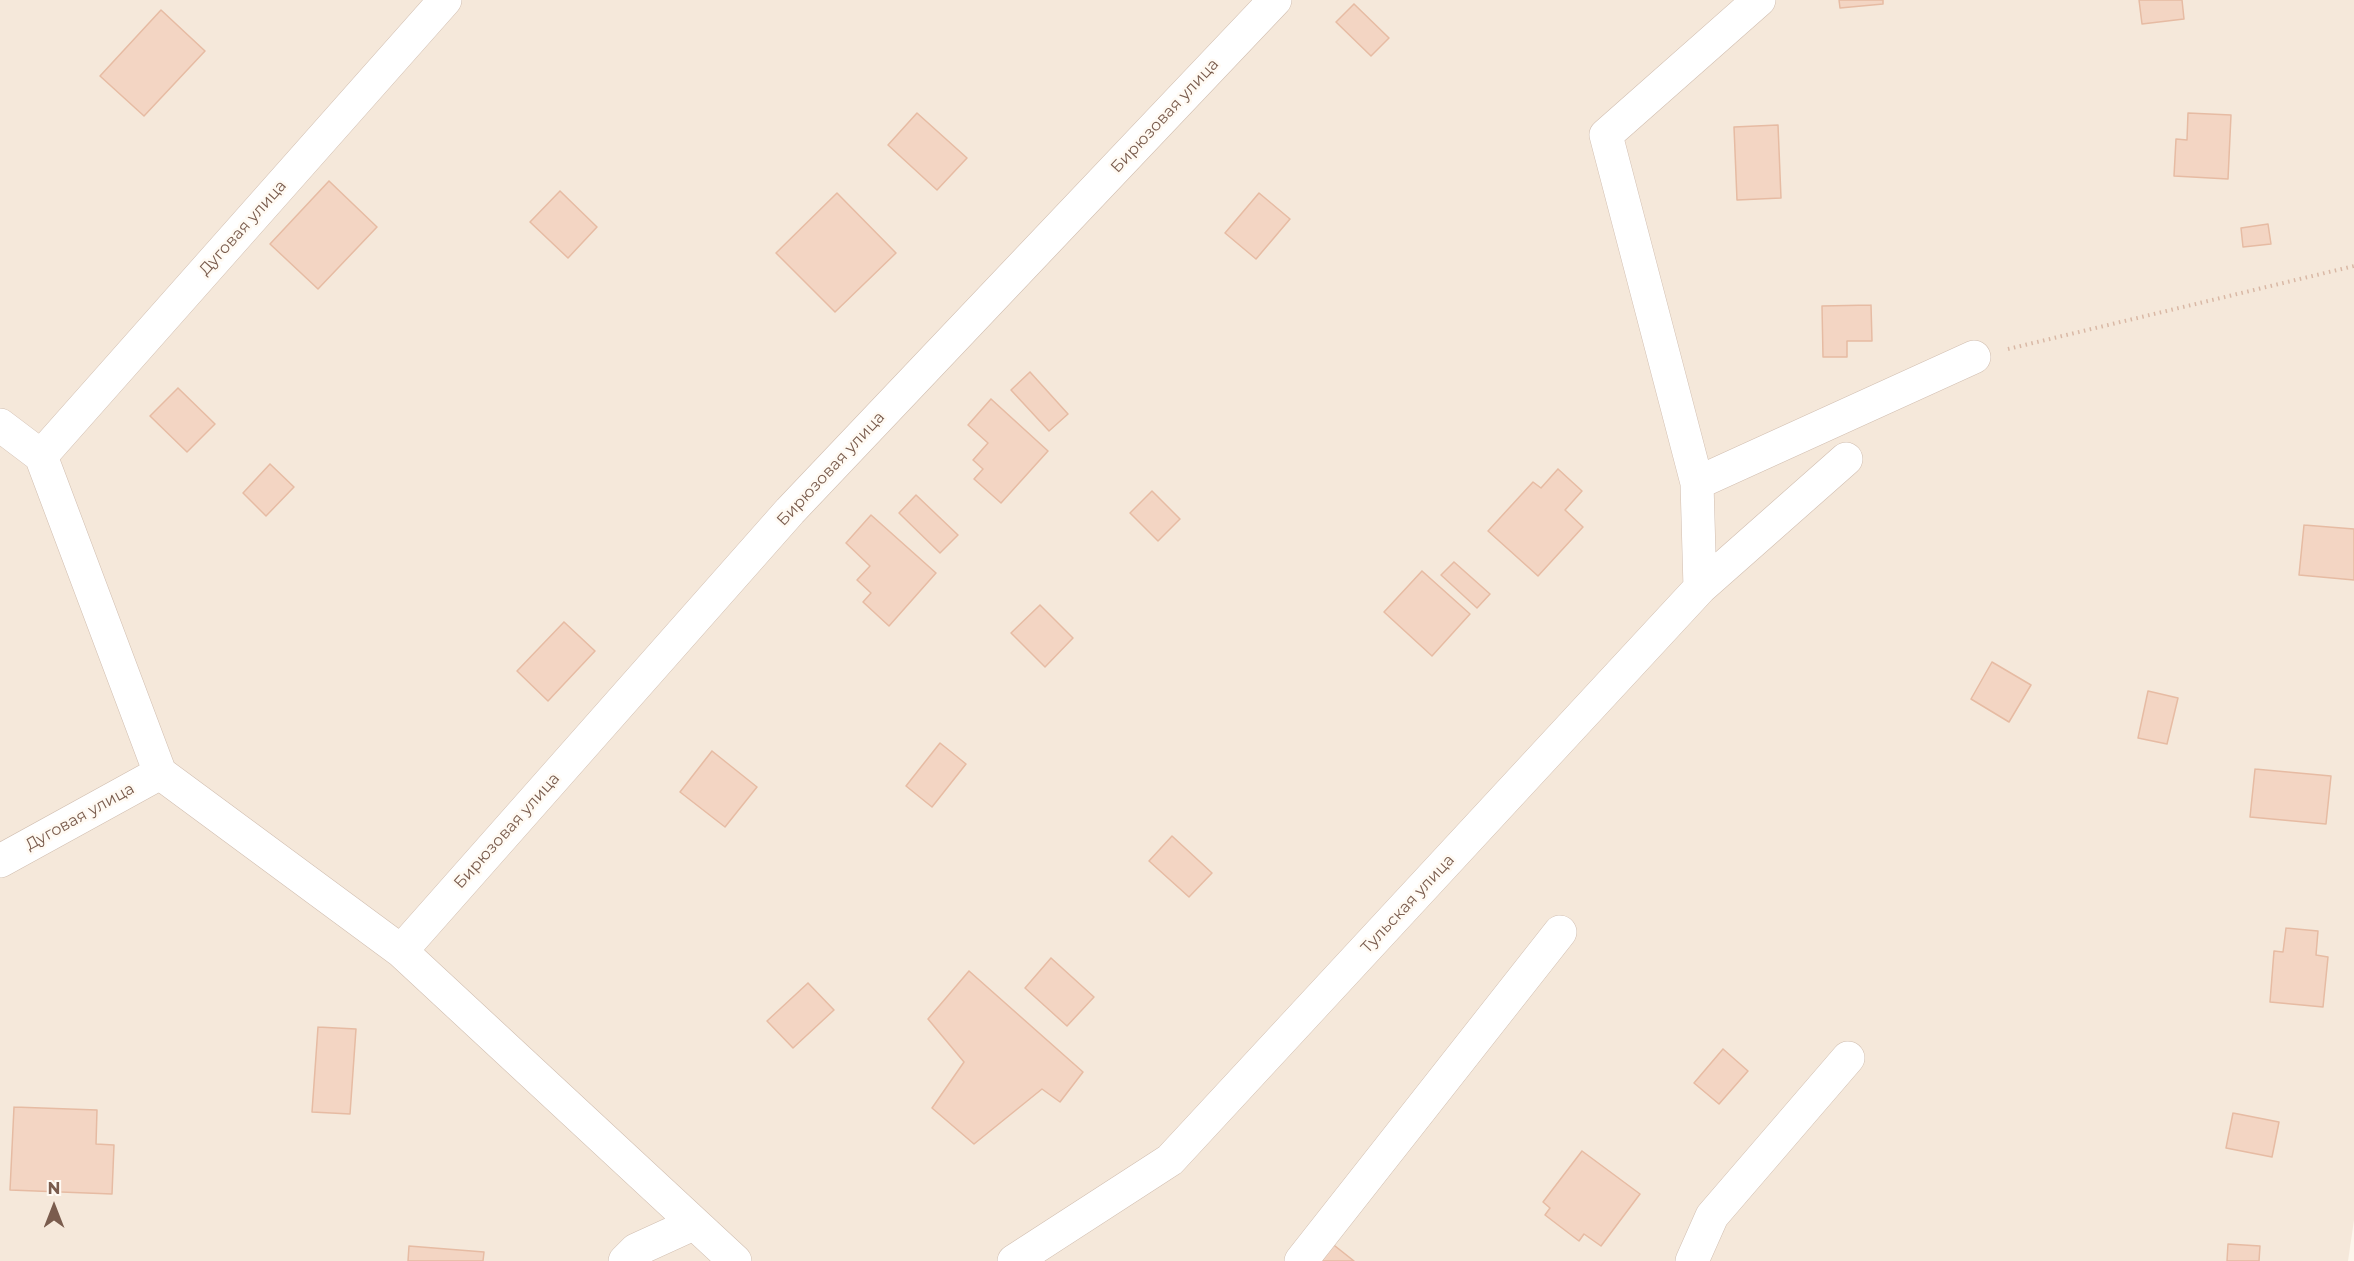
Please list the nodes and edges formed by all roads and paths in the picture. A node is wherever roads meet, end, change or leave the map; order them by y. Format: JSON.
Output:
{"nodes":[{"id":1,"x":445,"y":0,"type":"edge"},
{"id":2,"x":1275,"y":0,"type":"edge"},
{"id":3,"x":1759,"y":0,"type":"edge"},
{"id":4,"x":2354,"y":266,"type":"edge"},
{"id":5,"x":1974,"y":357,"type":"joint"},
{"id":6,"x":0,"y":425,"type":"edge"},
{"id":7,"x":41,"y":456,"type":"junction"},
{"id":8,"x":1846,"y":459,"type":"dead end"},
{"id":9,"x":1697,"y":483,"type":"junction"},
{"id":10,"x":1701,"y":588,"type":"junction"},
{"id":11,"x":160,"y":773,"type":"junction"},
{"id":12,"x":0,"y":861,"type":"edge"},
{"id":13,"x":1560,"y":932,"type":"dead end"},
{"id":14,"x":401,"y":951,"type":"junction"},
{"id":15,"x":1848,"y":1058,"type":"dead end"},
{"id":16,"x":693,"y":1224,"type":"junction"},
{"id":17,"x":625,"y":1261,"type":"edge"},
{"id":18,"x":735,"y":1261,"type":"edge"},
{"id":19,"x":1014,"y":1261,"type":"edge"},
{"id":20,"x":1300,"y":1261,"type":"edge"},
{"id":21,"x":1692,"y":1261,"type":"edge"}],
"edges":[{"from":1,"to":7,"type":"street","name":"Дуговая улица"},
{"from":2,"to":14,"type":"street","name":"Бирюзовая улица"},
{"from":3,"to":9,"type":"street"},
{"from":4,"to":5,"type":"path"},
{"from":5,"to":9,"type":"street"},
{"from":6,"to":7,"type":"street"},
{"from":7,"to":11,"type":"street"},
{"from":8,"to":10,"type":"street","name":"Тульская улица"},
{"from":9,"to":10,"type":"street"},
{"from":10,"to":19,"type":"street","name":"Тульская улица"},
{"from":11,"to":12,"type":"street","name":"Дуговая улица"},
{"from":11,"to":14,"type":"street"},
{"from":13,"to":20,"type":"street"},
{"from":14,"to":16,"type":"street"},
{"from":15,"to":21,"type":"street"},
{"from":16,"to":17,"type":"street"},
{"from":16,"to":18,"type":"street"}]}
